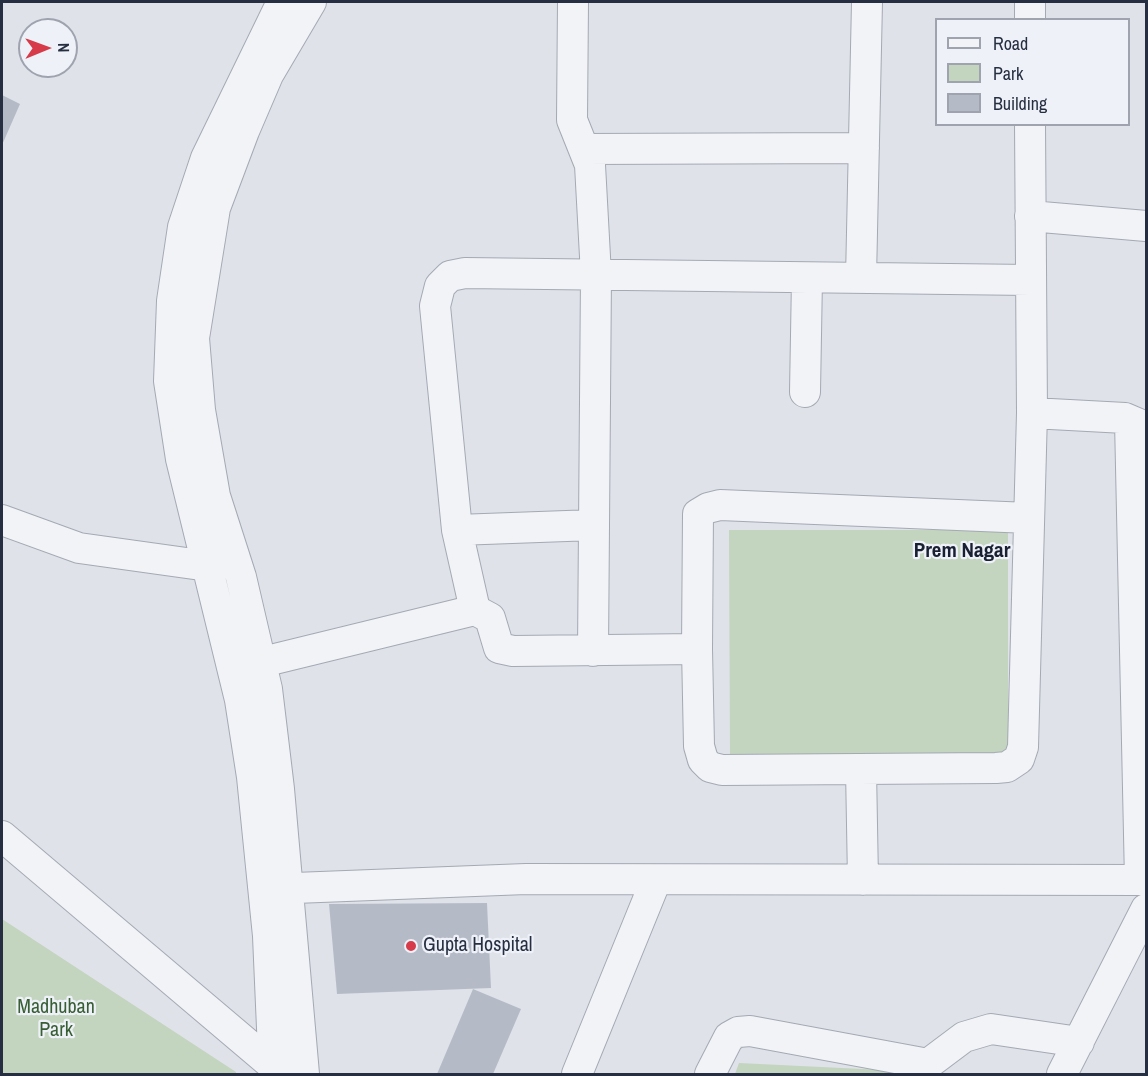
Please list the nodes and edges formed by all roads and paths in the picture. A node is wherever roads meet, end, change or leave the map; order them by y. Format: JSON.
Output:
{"nodes":[{"id":1,"x":282,"y":2,"type":"edge"},
{"id":2,"x":311,"y":2,"type":"edge"},
{"id":3,"x":573,"y":2,"type":"edge"},
{"id":4,"x":867,"y":2,"type":"edge"},
{"id":5,"x":1030,"y":2,"type":"edge"},
{"id":6,"x":1030,"y":18,"type":"edge"},
{"id":7,"x":1030,"y":126,"type":"edge"},
{"id":8,"x":864,"y":148,"type":"junction"},
{"id":9,"x":584,"y":149,"type":"junction"},
{"id":10,"x":1030,"y":216,"type":"junction"},
{"id":11,"x":1146,"y":226,"type":"edge"},
{"id":12,"x":596,"y":275,"type":"junction"},
{"id":13,"x":807,"y":278,"type":"junction"},
{"id":14,"x":861,"y":278,"type":"junction"},
{"id":15,"x":1030,"y":280,"type":"junction"},
{"id":16,"x":805,"y":392,"type":"dead end"},
{"id":17,"x":1032,"y":413,"type":"junction"},
{"id":18,"x":1138,"y":424,"type":"edge"},
{"id":19,"x":1029,"y":518,"type":"junction"},
{"id":20,"x":2,"y":520,"type":"edge"},
{"id":21,"x":594,"y":525,"type":"junction"},
{"id":22,"x":457,"y":530,"type":"junction"},
{"id":23,"x":208,"y":566,"type":"junction"},
{"id":24,"x":475,"y":610,"type":"junction"},
{"id":25,"x":697,"y":649,"type":"junction"},
{"id":26,"x":593,"y":651,"type":"junction"},
{"id":27,"x":247,"y":666,"type":"junction"},
{"id":28,"x":1142,"y":734,"type":"edge"},
{"id":29,"x":861,"y":769,"type":"junction"},
{"id":30,"x":2,"y":836,"type":"edge"},
{"id":31,"x":657,"y":880,"type":"junction"},
{"id":32,"x":863,"y":880,"type":"junction"},
{"id":33,"x":275,"y":888,"type":"junction"},
{"id":34,"x":1144,"y":890,"type":"edge"},
{"id":35,"x":1079,"y":1042,"type":"junction"},
{"id":36,"x":925,"y":1069,"type":"edge"},
{"id":37,"x":277,"y":1072,"type":"edge"},
{"id":38,"x":304,"y":1074,"type":"edge"},
{"id":39,"x":577,"y":1074,"type":"edge"},
{"id":40,"x":710,"y":1074,"type":"edge"},
{"id":41,"x":1062,"y":1074,"type":"edge"}],
"edges":[{"from":1,"to":23,"type":"street"},
{"from":2,"to":27,"type":"street"},
{"from":3,"to":9,"type":"street"},
{"from":4,"to":8,"type":"street"},
{"from":5,"to":6,"type":"street"},
{"from":7,"to":10,"type":"street"},
{"from":8,"to":9,"type":"street"},
{"from":8,"to":14,"type":"street"},
{"from":9,"to":12,"type":"street"},
{"from":10,"to":11,"type":"street"},
{"from":10,"to":15,"type":"street"},
{"from":12,"to":13,"type":"street"},
{"from":12,"to":21,"type":"street"},
{"from":12,"to":22,"type":"street"},
{"from":13,"to":14,"type":"street"},
{"from":13,"to":16,"type":"street"},
{"from":14,"to":15,"type":"street"},
{"from":15,"to":17,"type":"street"},
{"from":17,"to":18,"type":"street"},
{"from":17,"to":19,"type":"street"},
{"from":18,"to":28,"type":"street"},
{"from":19,"to":25,"type":"street"},
{"from":19,"to":29,"type":"street"},
{"from":20,"to":23,"type":"street"},
{"from":21,"to":22,"type":"street"},
{"from":21,"to":26,"type":"street"},
{"from":22,"to":24,"type":"street"},
{"from":23,"to":27,"type":"street"},
{"from":24,"to":26,"type":"street"},
{"from":24,"to":27,"type":"street"},
{"from":25,"to":26,"type":"street"},
{"from":25,"to":29,"type":"street"},
{"from":27,"to":33,"type":"street"},
{"from":28,"to":34,"type":"street"},
{"from":29,"to":32,"type":"street"},
{"from":30,"to":37,"type":"street"},
{"from":31,"to":32,"type":"street"},
{"from":31,"to":33,"type":"street"},
{"from":31,"to":39,"type":"street"},
{"from":32,"to":34,"type":"street"},
{"from":33,"to":37,"type":"street"},
{"from":33,"to":38,"type":"street"},
{"from":34,"to":35,"type":"street"},
{"from":35,"to":36,"type":"street"},
{"from":35,"to":41,"type":"street"},
{"from":36,"to":40,"type":"street"}]}
